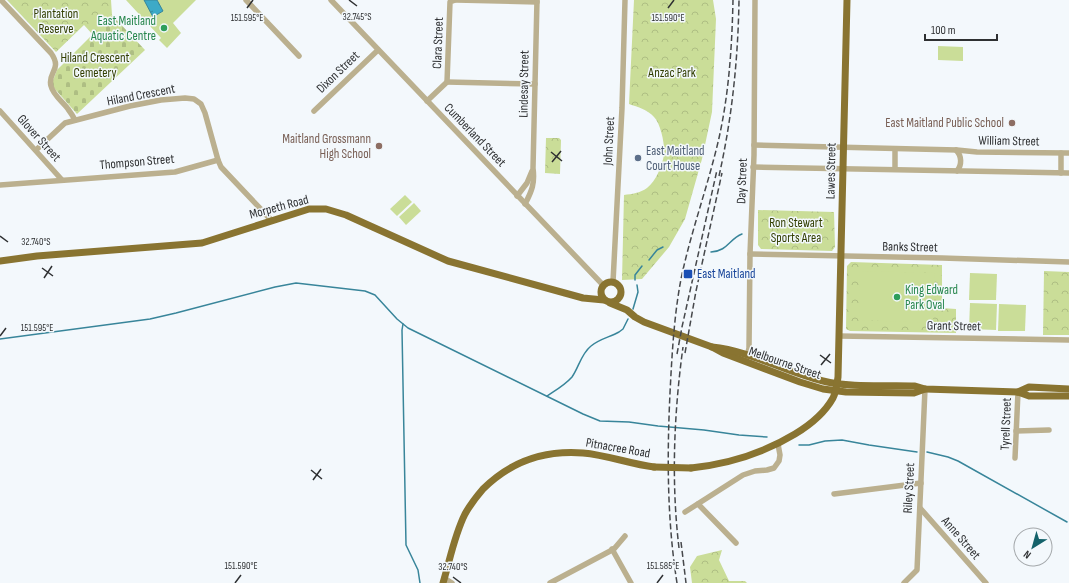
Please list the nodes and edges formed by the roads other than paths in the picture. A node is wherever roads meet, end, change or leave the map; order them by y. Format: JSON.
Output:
{"nodes":[{"id":1,"x":2,"y":0,"type":"edge"},
{"id":2,"x":246,"y":0,"type":"edge"},
{"id":3,"x":332,"y":0,"type":"edge"},
{"id":4,"x":625,"y":0,"type":"edge"},
{"id":5,"x":755,"y":0,"type":"edge"},
{"id":6,"x":847,"y":0,"type":"edge"},
{"id":7,"x":454,"y":1,"type":"edge"},
{"id":8,"x":537,"y":1,"type":"edge"},
{"id":9,"x":378,"y":50,"type":"junction"},
{"id":10,"x":300,"y":56,"type":"dead end"},
{"id":11,"x":447,"y":82,"type":"junction"},
{"id":12,"x":536,"y":84,"type":"junction"},
{"id":13,"x":427,"y":101,"type":"junction"},
{"id":14,"x":0,"y":110,"type":"edge"},
{"id":15,"x":314,"y":111,"type":"dead end"},
{"id":16,"x":75,"y":120,"type":"junction"},
{"id":17,"x":754,"y":145,"type":"junction"},
{"id":18,"x":843,"y":147,"type":"junction"},
{"id":19,"x":895,"y":149,"type":"junction"},
{"id":20,"x":36,"y":150,"type":"junction"},
{"id":21,"x":956,"y":150,"type":"junction"},
{"id":22,"x":1061,"y":153,"type":"junction"},
{"id":23,"x":1069,"y":153,"type":"edge"},
{"id":24,"x":218,"y":160,"type":"junction"},
{"id":25,"x":753,"y":167,"type":"junction"},
{"id":26,"x":533,"y":168,"type":"junction"},
{"id":27,"x":843,"y":168,"type":"junction"},
{"id":28,"x":895,"y":169,"type":"junction"},
{"id":29,"x":957,"y":171,"type":"junction"},
{"id":30,"x":1061,"y":173,"type":"junction"},
{"id":31,"x":1069,"y":173,"type":"edge"},
{"id":32,"x":62,"y":180,"type":"junction"},
{"id":33,"x":0,"y":185,"type":"edge"},
{"id":34,"x":517,"y":196,"type":"junction"},
{"id":35,"x":525,"y":204,"type":"junction"},
{"id":36,"x":272,"y":221,"type":"junction"},
{"id":37,"x":750,"y":254,"type":"junction"},
{"id":38,"x":841,"y":256,"type":"junction"},
{"id":39,"x":0,"y":261,"type":"edge"},
{"id":40,"x":1069,"y":262,"type":"edge"},
{"id":41,"x":613,"y":282,"type":"junction"},
{"id":42,"x":601,"y":288,"type":"junction"},
{"id":43,"x":621,"y":293,"type":"junction"},
{"id":44,"x":576,"y":296,"type":"junction"},
{"id":45,"x":607,"y":302,"type":"junction"},
{"id":46,"x":627,"y":310,"type":"junction"},
{"id":47,"x":840,"y":336,"type":"junction"},
{"id":48,"x":1069,"y":340,"type":"edge"},
{"id":49,"x":747,"y":358,"type":"junction"},
{"id":50,"x":836,"y":387,"type":"junction"},
{"id":51,"x":1069,"y":389,"type":"edge"},
{"id":52,"x":925,"y":390,"type":"junction"},
{"id":53,"x":1018,"y":392,"type":"junction"},
{"id":54,"x":1069,"y":396,"type":"edge"},
{"id":55,"x":1049,"y":430,"type":"dead end"},
{"id":56,"x":1016,"y":431,"type":"junction"},
{"id":57,"x":778,"y":444,"type":"junction"},
{"id":58,"x":1015,"y":458,"type":"dead end"},
{"id":59,"x":921,"y":483,"type":"junction"},
{"id":60,"x":834,"y":494,"type":"dead end"},
{"id":61,"x":698,"y":504,"type":"junction"},
{"id":62,"x":920,"y":508,"type":"junction"},
{"id":63,"x":685,"y":512,"type":"dead end"},
{"id":64,"x":625,"y":536,"type":"dead end"},
{"id":65,"x":736,"y":543,"type":"dead end"},
{"id":66,"x":612,"y":550,"type":"junction"},
{"id":67,"x":444,"y":580,"type":"edge"},
{"id":68,"x":452,"y":583,"type":"edge"},
{"id":69,"x":550,"y":583,"type":"edge"},
{"id":70,"x":631,"y":583,"type":"edge"},
{"id":71,"x":904,"y":583,"type":"edge"},
{"id":72,"x":986,"y":583,"type":"edge"}],
"edges":[{"from":1,"to":16,"type":"street"},
{"from":2,"to":10,"type":"street"},
{"from":3,"to":9,"type":"street","name":"Cumberland Street"},
{"from":4,"to":41,"type":"street","name":"John Street"},
{"from":5,"to":17,"type":"street","name":"Day Street"},
{"from":6,"to":18,"type":"main road","name":"Lawes Street"},
{"from":7,"to":8,"type":"street"},
{"from":7,"to":11,"type":"street","name":"Clara Street"},
{"from":8,"to":12,"type":"street","name":"Lindesay Street"},
{"from":9,"to":13,"type":"street","name":"Cumberland Street"},
{"from":9,"to":15,"type":"street","name":"Dixon Street"},
{"from":11,"to":12,"type":"street"},
{"from":11,"to":13,"type":"street","name":"Clara Street"},
{"from":12,"to":26,"type":"street","name":"Lindesay Street"},
{"from":13,"to":34,"type":"street","name":"Cumberland Street"},
{"from":14,"to":20,"type":"street","name":"Glover Street"},
{"from":16,"to":20,"type":"street","name":"Hiland Crescent"},
{"from":16,"to":24,"type":"street","name":"Hiland Crescent"},
{"from":17,"to":18,"type":"street","name":"William Street"},
{"from":17,"to":25,"type":"street","name":"Day Street"},
{"from":18,"to":19,"type":"street","name":"William Street"},
{"from":18,"to":27,"type":"main road","name":"Lawes Street"},
{"from":19,"to":21,"type":"street","name":"William Street"},
{"from":19,"to":28,"type":"street"},
{"from":20,"to":32,"type":"street","name":"Glover Street"},
{"from":21,"to":22,"type":"street","name":"William Street"},
{"from":21,"to":29,"type":"street"},
{"from":22,"to":23,"type":"street","name":"William Street"},
{"from":22,"to":30,"type":"street"},
{"from":24,"to":32,"type":"street","name":"Thompson Street"},
{"from":24,"to":36,"type":"street"},
{"from":25,"to":27,"type":"street"},
{"from":25,"to":37,"type":"street","name":"Day Street"},
{"from":26,"to":34,"type":"street","name":"Lindesay Street"},
{"from":26,"to":35,"type":"street","name":"Lindesay Street"},
{"from":27,"to":28,"type":"street"},
{"from":27,"to":38,"type":"main road","name":"Lawes Street"},
{"from":28,"to":29,"type":"street"},
{"from":29,"to":30,"type":"street"},
{"from":30,"to":31,"type":"street"},
{"from":32,"to":33,"type":"street","name":"Thompson Street"},
{"from":34,"to":35,"type":"street","name":"Cumberland Street"},
{"from":35,"to":42,"type":"street","name":"Cumberland Street"},
{"from":36,"to":39,"type":"main road","name":"Morpeth Road"},
{"from":36,"to":44,"type":"main road","name":"Morpeth Road"},
{"from":37,"to":38,"type":"street","name":"Banks Street"},
{"from":37,"to":49,"type":"street","name":"Day Street"},
{"from":38,"to":40,"type":"street","name":"Banks Street"},
{"from":38,"to":47,"type":"main road","name":"Lawes Street"},
{"from":41,"to":42,"type":"main road"},
{"from":41,"to":43,"type":"main road"},
{"from":42,"to":44,"type":"main road","name":"Morpeth Road"},
{"from":42,"to":45,"type":"main road"},
{"from":43,"to":45,"type":"main road"},
{"from":43,"to":46,"type":"main road"},
{"from":44,"to":45,"type":"main road","name":"Morpeth Road"},
{"from":45,"to":46,"type":"main road","name":"Melbourne Street"},
{"from":46,"to":49,"type":"main road","name":"Melbourne Street"},
{"from":47,"to":48,"type":"street","name":"Grant Street"},
{"from":47,"to":50,"type":"main road","name":"Lawes Street"},
{"from":49,"to":50,"type":"main road","name":"Melbourne Street"},
{"from":50,"to":52,"type":"main road","name":"Melbourne Street"},
{"from":50,"to":57,"type":"main road","name":"Pitnacree Road"},
{"from":51,"to":53,"type":"main road","name":"Melbourne Street"},
{"from":52,"to":53,"type":"main road","name":"Melbourne Street"},
{"from":52,"to":59,"type":"street","name":"Riley Street"},
{"from":53,"to":54,"type":"main road","name":"Melbourne Street"},
{"from":53,"to":56,"type":"street","name":"Tyrell Street"},
{"from":55,"to":56,"type":"street"},
{"from":56,"to":58,"type":"street","name":"Tyrell Street"},
{"from":57,"to":61,"type":"street"},
{"from":57,"to":67,"type":"main road","name":"Pitnacree Road","bridge":true},
{"from":59,"to":60,"type":"street"},
{"from":59,"to":62,"type":"street","name":"Riley Street"},
{"from":61,"to":63,"type":"street"},
{"from":61,"to":65,"type":"street"},
{"from":62,"to":71,"type":"street","name":"Riley Street"},
{"from":62,"to":72,"type":"street","name":"Anne Street"},
{"from":64,"to":66,"type":"street"},
{"from":66,"to":69,"type":"street"},
{"from":66,"to":70,"type":"street"},
{"from":67,"to":68,"type":"street"}]}
